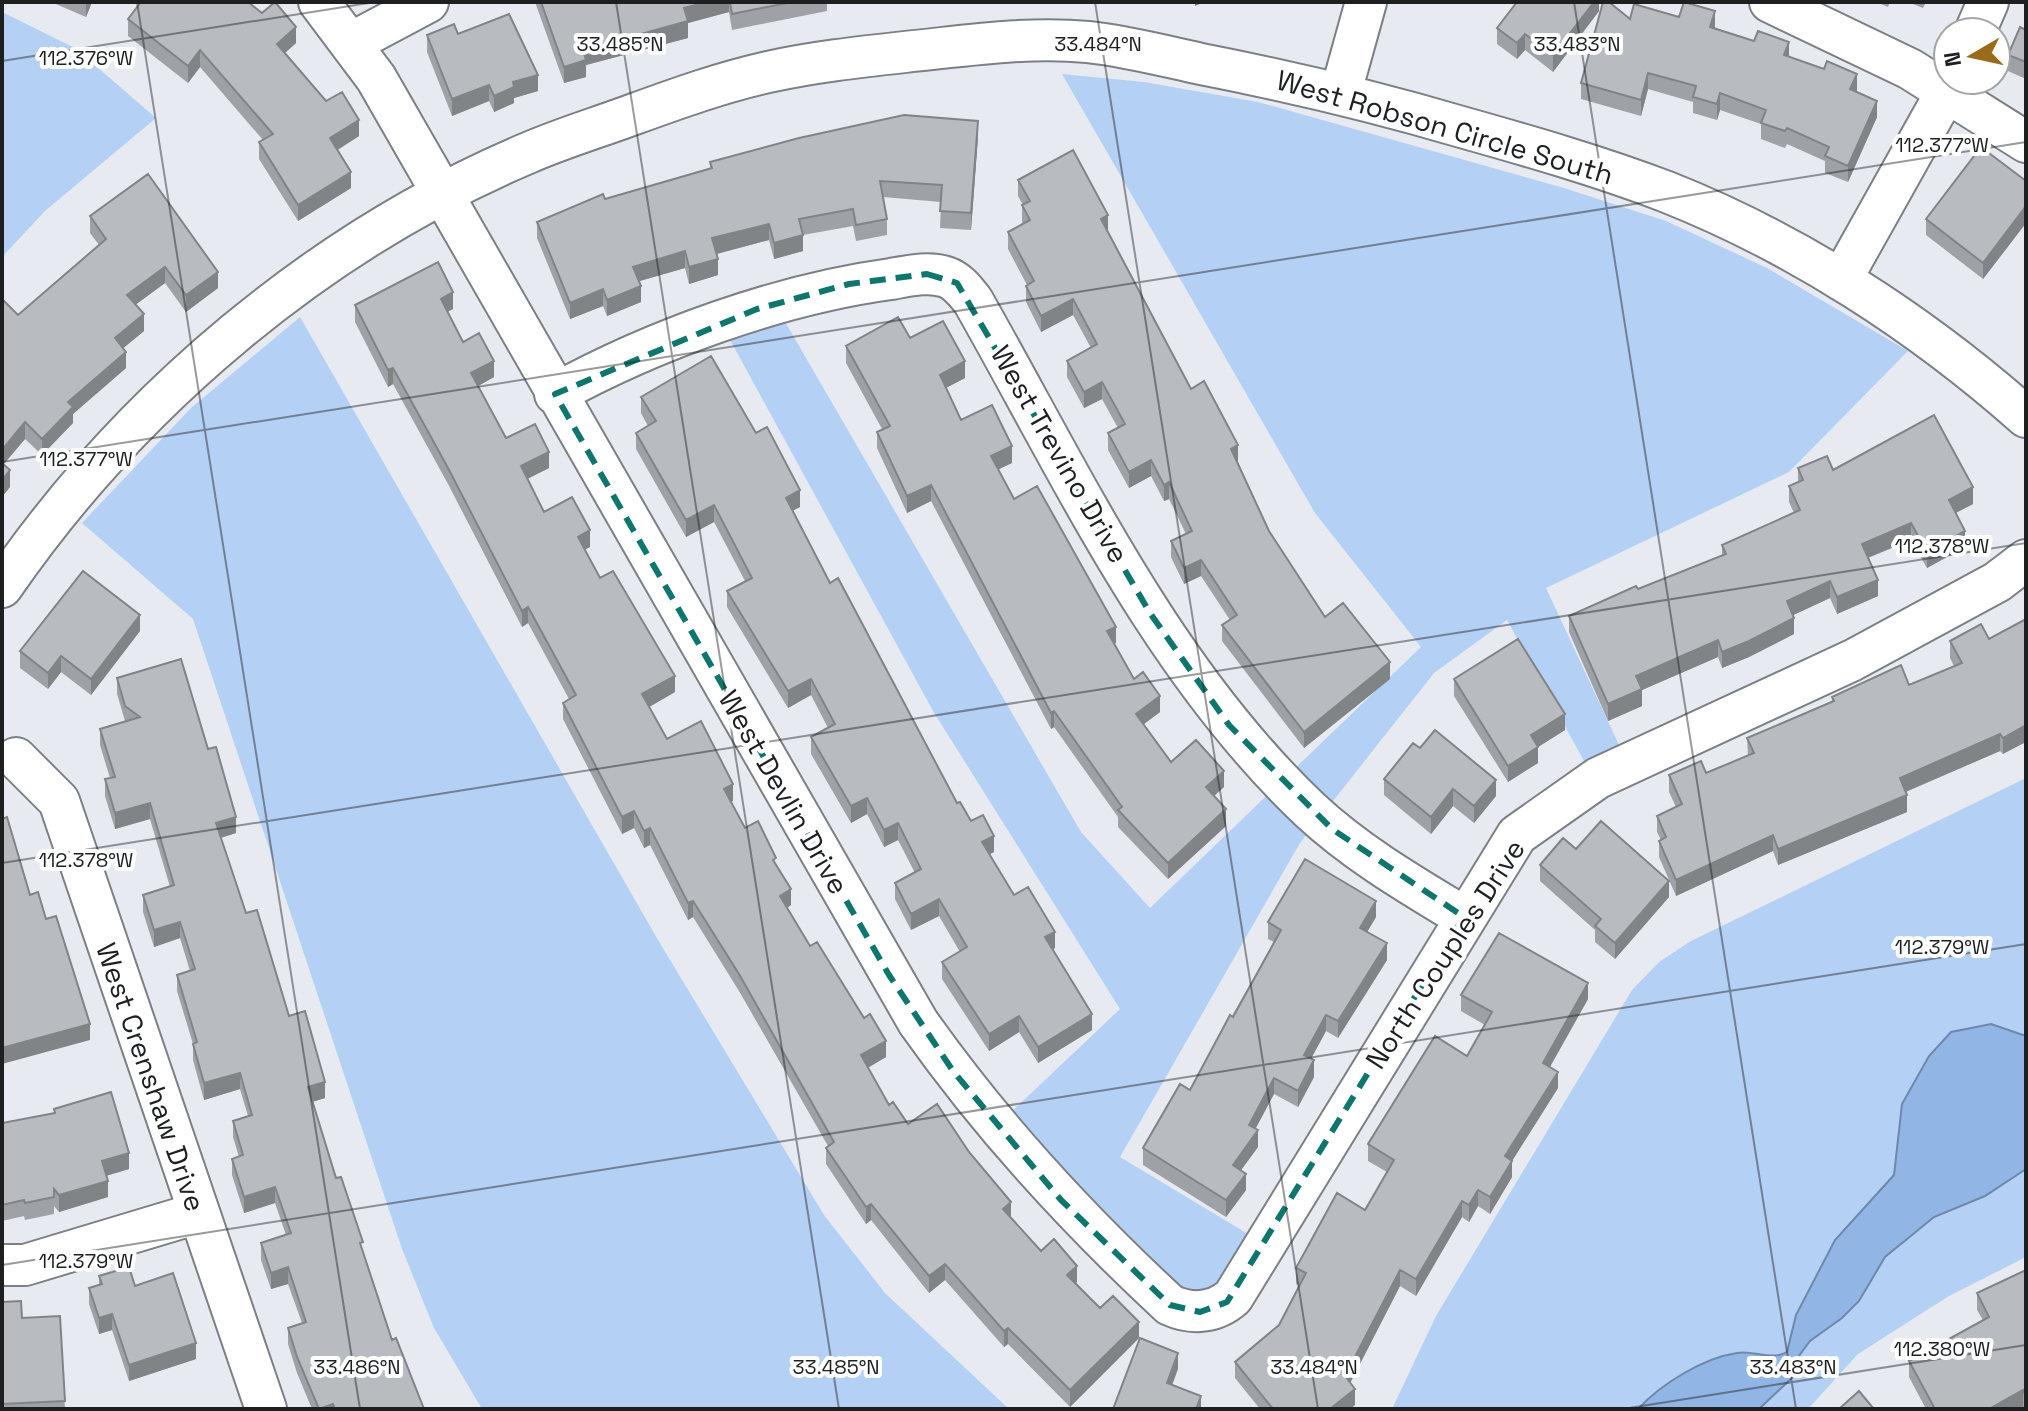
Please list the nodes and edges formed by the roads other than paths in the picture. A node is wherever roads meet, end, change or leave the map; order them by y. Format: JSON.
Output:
{"nodes":[{"id":1,"x":319,"y":2,"type":"edge"},
{"id":2,"x":428,"y":2,"type":"edge"},
{"id":3,"x":1366,"y":2,"type":"edge"},
{"id":4,"x":1770,"y":2,"type":"edge"},
{"id":5,"x":353,"y":42,"type":"junction"},
{"id":6,"x":1932,"y":77,"type":"edge"},
{"id":7,"x":1341,"y":92,"type":"junction"},
{"id":8,"x":1944,"y":96,"type":"edge"},
{"id":9,"x":1965,"y":96,"type":"edge"},
{"id":10,"x":2026,"y":142,"type":"edge"},
{"id":11,"x":442,"y":196,"type":"junction"},
{"id":12,"x":1841,"y":280,"type":"junction"},
{"id":13,"x":555,"y":394,"type":"junction"},
{"id":14,"x":2026,"y":417,"type":"edge"},
{"id":15,"x":2026,"y":560,"type":"edge"},
{"id":16,"x":2,"y":587,"type":"edge"},
{"id":17,"x":16,"y":758,"type":"dead end"},
{"id":18,"x":1464,"y":917,"type":"junction"},
{"id":19,"x":198,"y":1213,"type":"junction"},
{"id":20,"x":2,"y":1265,"type":"edge"},
{"id":21,"x":1209,"y":1310,"type":"joint"},
{"id":22,"x":266,"y":1409,"type":"edge"}],
"edges":[{"from":1,"to":5,"type":"street","name":"West Devlin Drive"},
{"from":2,"to":5,"type":"street"},
{"from":3,"to":7,"type":"street"},
{"from":4,"to":6,"type":"street"},
{"from":5,"to":11,"type":"street","name":"West Devlin Drive"},
{"from":7,"to":11,"type":"street","name":"West Robson Circle South"},
{"from":7,"to":12,"type":"street","name":"West Robson Circle South"},
{"from":8,"to":12,"type":"street"},
{"from":9,"to":10,"type":"street"},
{"from":11,"to":13,"type":"street","name":"West Devlin Drive"},
{"from":11,"to":16,"type":"street","name":"West Robson Circle South"},
{"from":12,"to":14,"type":"street","name":"West Robson Circle South"},
{"from":13,"to":18,"type":"street","name":"West Trevino Drive"},
{"from":13,"to":21,"type":"street","name":"West Devlin Drive"},
{"from":15,"to":18,"type":"street","name":"North Couples Drive"},
{"from":17,"to":19,"type":"street","name":"West Crenshaw Drive"},
{"from":18,"to":21,"type":"street","name":"North Couples Drive"},
{"from":19,"to":20,"type":"street"},
{"from":19,"to":22,"type":"street","name":"West Crenshaw Drive"}]}
